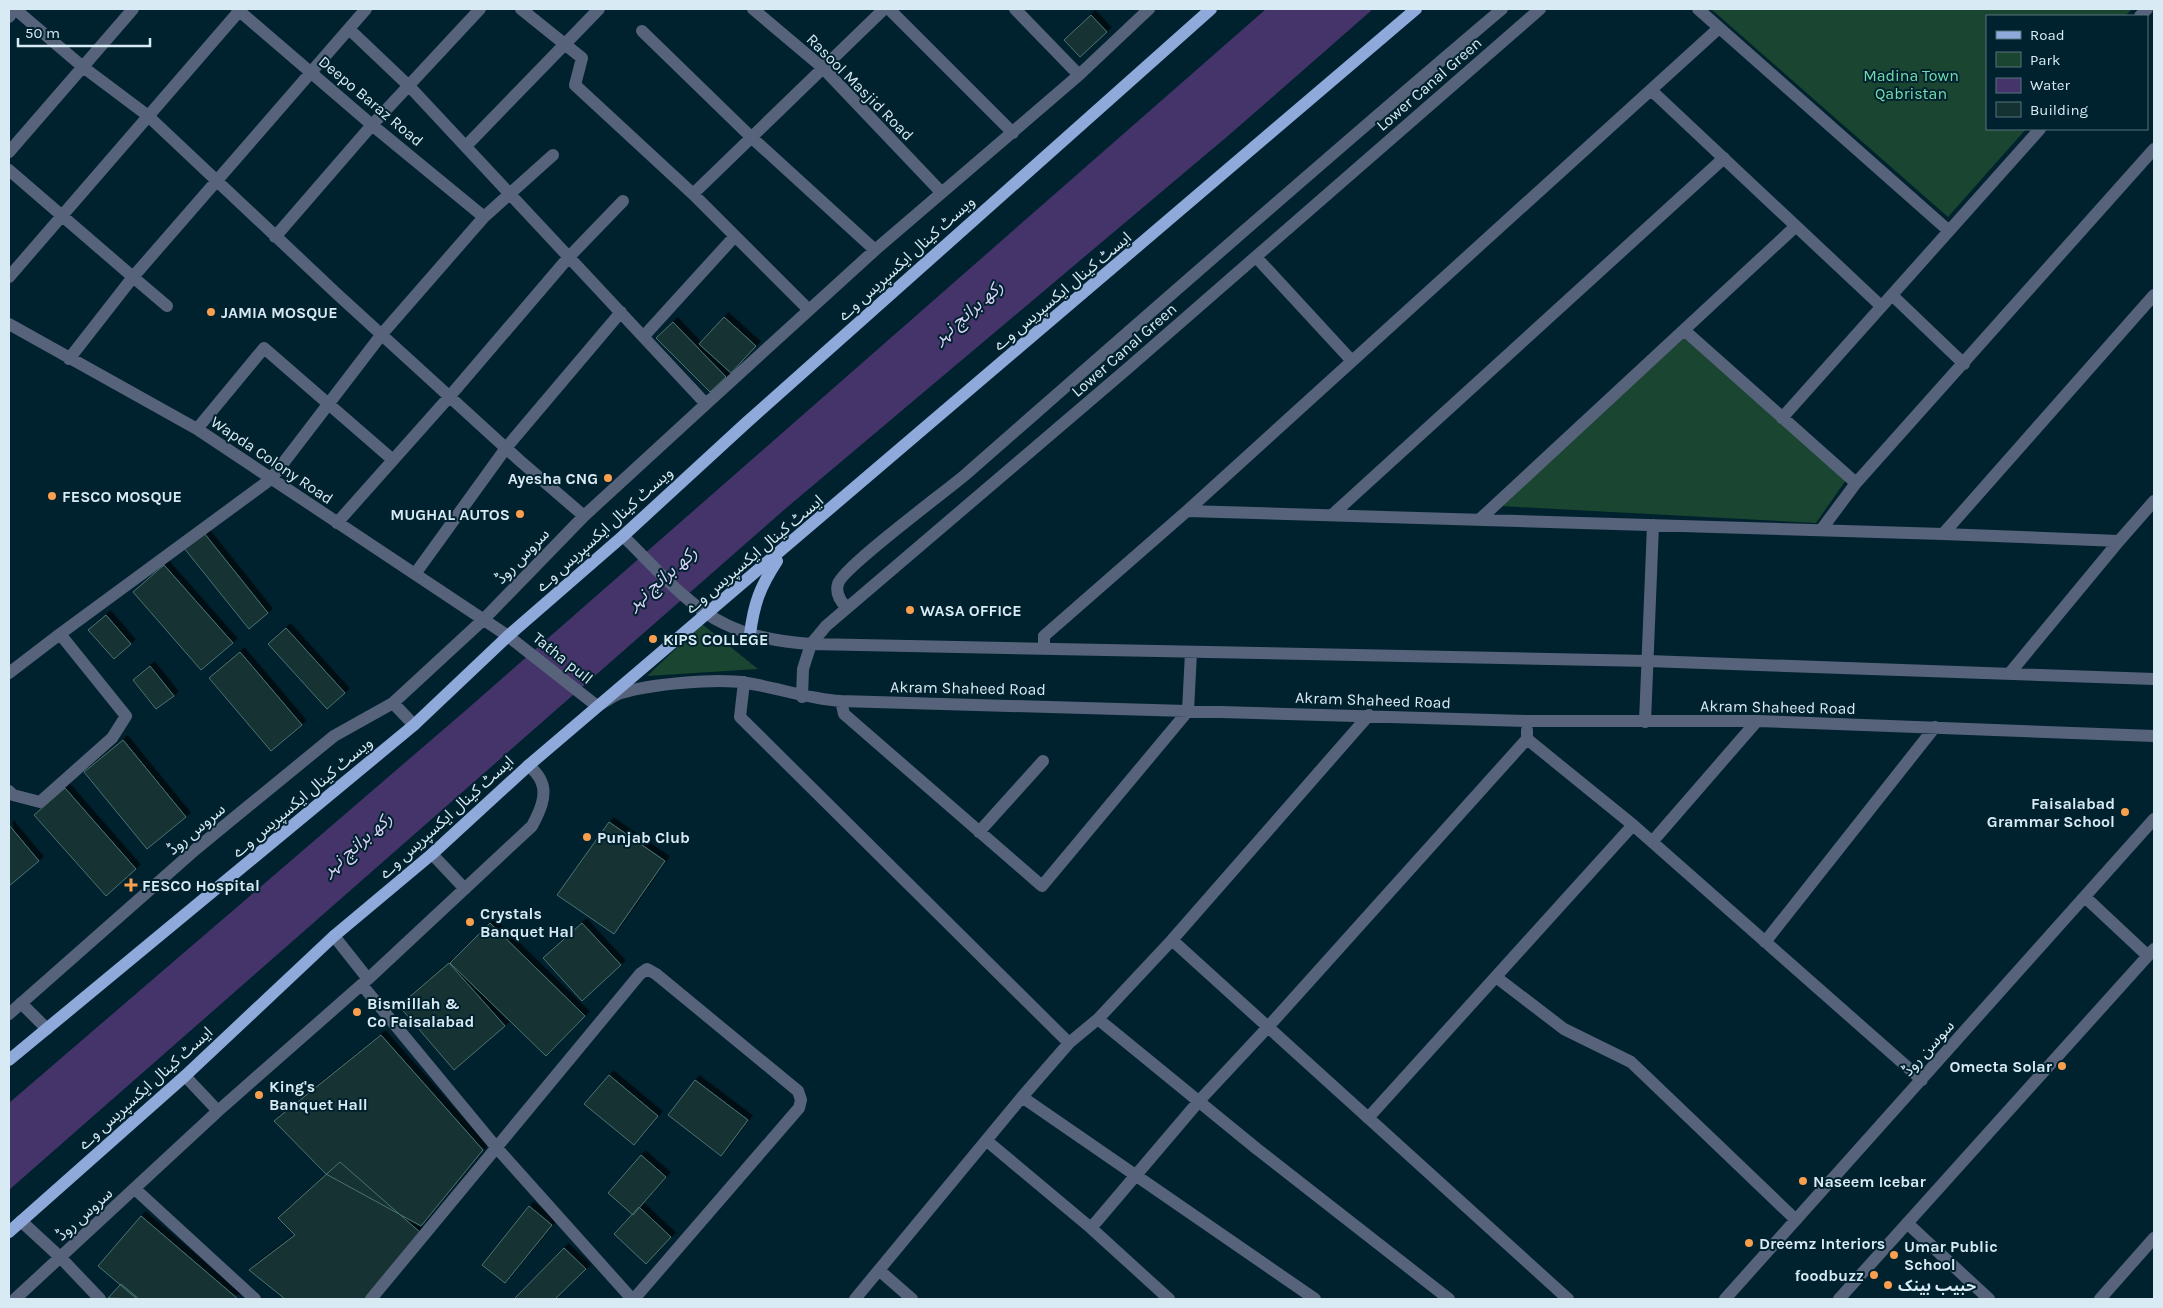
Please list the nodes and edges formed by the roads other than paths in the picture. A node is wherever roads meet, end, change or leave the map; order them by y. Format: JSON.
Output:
{"nodes":[{"id":1,"x":133,"y":9,"type":"edge"},
{"id":2,"x":239,"y":9,"type":"edge"},
{"id":3,"x":366,"y":9,"type":"edge"},
{"id":4,"x":480,"y":9,"type":"edge"},
{"id":5,"x":521,"y":9,"type":"edge"},
{"id":6,"x":598,"y":9,"type":"edge"},
{"id":7,"x":753,"y":9,"type":"edge"},
{"id":8,"x":884,"y":9,"type":"edge"},
{"id":9,"x":889,"y":9,"type":"edge"},
{"id":10,"x":1015,"y":9,"type":"edge"},
{"id":11,"x":1149,"y":9,"type":"edge"},
{"id":12,"x":1211,"y":9,"type":"edge"},
{"id":13,"x":1416,"y":9,"type":"edge"},
{"id":14,"x":1502,"y":9,"type":"edge"},
{"id":15,"x":1540,"y":9,"type":"edge"},
{"id":16,"x":1698,"y":9,"type":"edge"},
{"id":17,"x":9,"y":17,"type":"edge"},
{"id":18,"x":1720,"y":28,"type":"junction"},
{"id":19,"x":349,"y":29,"type":"junction"},
{"id":20,"x":642,"y":31,"type":"dead end"},
{"id":21,"x":564,"y":44,"type":"junction"},
{"id":22,"x":83,"y":67,"type":"junction"},
{"id":23,"x":823,"y":68,"type":"junction"},
{"id":24,"x":311,"y":72,"type":"junction"},
{"id":25,"x":1079,"y":75,"type":"junction"},
{"id":26,"x":410,"y":86,"type":"junction"},
{"id":27,"x":1651,"y":90,"type":"junction"},
{"id":28,"x":147,"y":115,"type":"junction"},
{"id":29,"x":372,"y":125,"type":"junction"},
{"id":30,"x":2039,"y":130,"type":"edge"},
{"id":31,"x":1013,"y":133,"type":"junction"},
{"id":32,"x":750,"y":136,"type":"junction"},
{"id":33,"x":466,"y":146,"type":"junction"},
{"id":34,"x":2154,"y":149,"type":"edge"},
{"id":35,"x":9,"y":152,"type":"edge"},
{"id":36,"x":553,"y":155,"type":"dead end"},
{"id":37,"x":1724,"y":158,"type":"junction"},
{"id":38,"x":9,"y":170,"type":"edge"},
{"id":39,"x":216,"y":180,"type":"junction"},
{"id":40,"x":941,"y":192,"type":"junction"},
{"id":41,"x":693,"y":194,"type":"junction"},
{"id":42,"x":511,"y":195,"type":"junction"},
{"id":43,"x":623,"y":201,"type":"dead end"},
{"id":44,"x":62,"y":217,"type":"junction"},
{"id":45,"x":484,"y":217,"type":"junction"},
{"id":46,"x":1796,"y":226,"type":"junction"},
{"id":47,"x":1949,"y":231,"type":"junction"},
{"id":48,"x":736,"y":236,"type":"junction"},
{"id":49,"x":276,"y":237,"type":"junction"},
{"id":50,"x":876,"y":250,"type":"junction"},
{"id":51,"x":1256,"y":256,"type":"junction"},
{"id":52,"x":568,"y":258,"type":"junction"},
{"id":53,"x":9,"y":276,"type":"edge"},
{"id":54,"x":133,"y":277,"type":"junction"},
{"id":55,"x":2154,"y":295,"type":"edge"},
{"id":56,"x":1893,"y":296,"type":"junction"},
{"id":57,"x":167,"y":306,"type":"dead end"},
{"id":58,"x":1881,"y":306,"type":"junction"},
{"id":59,"x":809,"y":310,"type":"junction"},
{"id":60,"x":621,"y":312,"type":"junction"},
{"id":61,"x":9,"y":324,"type":"edge"},
{"id":62,"x":1684,"y":330,"type":"junction"},
{"id":63,"x":382,"y":334,"type":"junction"},
{"id":64,"x":644,"y":336,"type":"junction"},
{"id":65,"x":68,"y":359,"type":"junction"},
{"id":66,"x":1352,"y":361,"type":"junction"},
{"id":67,"x":1964,"y":364,"type":"junction"},
{"id":68,"x":450,"y":396,"type":"junction"},
{"id":69,"x":328,"y":404,"type":"junction"},
{"id":70,"x":706,"y":404,"type":"junction"},
{"id":71,"x":1782,"y":418,"type":"junction"},
{"id":72,"x":197,"y":429,"type":"junction"},
{"id":73,"x":506,"y":448,"type":"junction"},
{"id":74,"x":393,"y":460,"type":"junction"},
{"id":75,"x":271,"y":478,"type":"junction"},
{"id":76,"x":1856,"y":483,"type":"junction"},
{"id":77,"x":2154,"y":502,"type":"edge"},
{"id":78,"x":1187,"y":510,"type":"junction"},
{"id":79,"x":1332,"y":515,"type":"junction"},
{"id":80,"x":584,"y":516,"type":"junction"},
{"id":81,"x":1479,"y":520,"type":"junction"},
{"id":82,"x":818,"y":521,"type":"junction"},
{"id":83,"x":337,"y":523,"type":"junction"},
{"id":84,"x":1653,"y":525,"type":"junction"},
{"id":85,"x":1821,"y":530,"type":"junction"},
{"id":86,"x":1943,"y":534,"type":"junction"},
{"id":87,"x":623,"y":536,"type":"junction"},
{"id":88,"x":2119,"y":541,"type":"junction"},
{"id":89,"x":415,"y":574,"type":"junction"},
{"id":90,"x":847,"y":608,"type":"junction"},
{"id":91,"x":708,"y":614,"type":"junction"},
{"id":92,"x":484,"y":619,"type":"junction"},
{"id":93,"x":60,"y":634,"type":"junction"},
{"id":94,"x":750,"y":634,"type":"junction"},
{"id":95,"x":508,"y":636,"type":"junction"},
{"id":96,"x":811,"y":644,"type":"junction"},
{"id":97,"x":1044,"y":649,"type":"junction"},
{"id":98,"x":1192,"y":652,"type":"junction"},
{"id":99,"x":1648,"y":661,"type":"junction"},
{"id":100,"x":9,"y":673,"type":"edge"},
{"id":101,"x":2008,"y":674,"type":"junction"},
{"id":102,"x":2154,"y":679,"type":"edge"},
{"id":103,"x":744,"y":682,"type":"junction"},
{"id":104,"x":802,"y":697,"type":"junction"},
{"id":105,"x":841,"y":701,"type":"junction"},
{"id":106,"x":393,"y":704,"type":"junction"},
{"id":107,"x":597,"y":706,"type":"junction"},
{"id":108,"x":1188,"y":711,"type":"junction"},
{"id":109,"x":1370,"y":715,"type":"junction"},
{"id":110,"x":1527,"y":721,"type":"junction"},
{"id":111,"x":1757,"y":721,"type":"junction"},
{"id":112,"x":1645,"y":722,"type":"junction"},
{"id":113,"x":414,"y":725,"type":"junction"},
{"id":114,"x":1935,"y":727,"type":"junction"},
{"id":115,"x":2154,"y":736,"type":"edge"},
{"id":116,"x":1527,"y":739,"type":"junction"},
{"id":117,"x":1043,"y":761,"type":"dead end"},
{"id":118,"x":529,"y":765,"type":"junction"},
{"id":119,"x":9,"y":791,"type":"edge"},
{"id":120,"x":2154,"y":819,"type":"edge"},
{"id":121,"x":1633,"y":825,"type":"junction"},
{"id":122,"x":979,"y":832,"type":"junction"},
{"id":123,"x":1652,"y":842,"type":"junction"},
{"id":124,"x":432,"y":854,"type":"junction"},
{"id":125,"x":465,"y":889,"type":"junction"},
{"id":126,"x":2084,"y":897,"type":"junction"},
{"id":127,"x":334,"y":936,"type":"junction"},
{"id":128,"x":1172,"y":940,"type":"junction"},
{"id":129,"x":1765,"y":942,"type":"junction"},
{"id":130,"x":2151,"y":952,"type":"edge"},
{"id":131,"x":1496,"y":977,"type":"junction"},
{"id":132,"x":365,"y":982,"type":"junction"},
{"id":133,"x":21,"y":1003,"type":"junction"},
{"id":134,"x":9,"y":1014,"type":"edge"},
{"id":135,"x":1098,"y":1019,"type":"junction"},
{"id":136,"x":1268,"y":1027,"type":"junction"},
{"id":137,"x":47,"y":1029,"type":"junction"},
{"id":138,"x":1069,"y":1043,"type":"junction"},
{"id":139,"x":9,"y":1060,"type":"edge"},
{"id":140,"x":185,"y":1076,"type":"junction"},
{"id":141,"x":1922,"y":1080,"type":"junction"},
{"id":142,"x":1022,"y":1097,"type":"junction"},
{"id":143,"x":1198,"y":1101,"type":"junction"},
{"id":144,"x":218,"y":1111,"type":"junction"},
{"id":145,"x":1368,"y":1118,"type":"junction"},
{"id":146,"x":987,"y":1141,"type":"junction"},
{"id":147,"x":496,"y":1147,"type":"junction"},
{"id":148,"x":1134,"y":1175,"type":"junction"},
{"id":149,"x":136,"y":1188,"type":"junction"},
{"id":150,"x":1796,"y":1220,"type":"junction"},
{"id":151,"x":21,"y":1221,"type":"junction"},
{"id":152,"x":1907,"y":1223,"type":"junction"},
{"id":153,"x":1090,"y":1228,"type":"junction"},
{"id":154,"x":9,"y":1232,"type":"edge"},
{"id":155,"x":2154,"y":1238,"type":"edge"},
{"id":156,"x":60,"y":1257,"type":"junction"},
{"id":157,"x":880,"y":1271,"type":"junction"},
{"id":158,"x":15,"y":1299,"type":"edge"},
{"id":159,"x":100,"y":1299,"type":"edge"},
{"id":160,"x":255,"y":1299,"type":"edge"},
{"id":161,"x":372,"y":1299,"type":"edge"},
{"id":162,"x":633,"y":1299,"type":"edge"},
{"id":163,"x":855,"y":1299,"type":"edge"},
{"id":164,"x":912,"y":1299,"type":"edge"},
{"id":165,"x":1169,"y":1299,"type":"edge"},
{"id":166,"x":1315,"y":1299,"type":"edge"},
{"id":167,"x":1449,"y":1299,"type":"edge"},
{"id":168,"x":1568,"y":1299,"type":"edge"},
{"id":169,"x":1725,"y":1299,"type":"edge"},
{"id":170,"x":1839,"y":1299,"type":"edge"},
{"id":171,"x":1989,"y":1299,"type":"edge"},
{"id":172,"x":2100,"y":1299,"type":"edge"}],
"edges":[{"from":1,"to":22,"type":"street"},
{"from":2,"to":24,"type":"street","name":"Deepo Baraz Road"},
{"from":2,"to":28,"type":"street"},
{"from":3,"to":19,"type":"street"},
{"from":4,"to":26,"type":"street"},
{"from":5,"to":21,"type":"street"},
{"from":6,"to":21,"type":"street"},
{"from":7,"to":23,"type":"street","name":"Rasool Masjid Road"},
{"from":8,"to":23,"type":"street"},
{"from":9,"to":31,"type":"street"},
{"from":10,"to":25,"type":"street"},
{"from":11,"to":25,"type":"street","name":"سروس روڈ"},
{"from":12,"to":87,"type":"main road","name":"ویسٹ کینال ایکسپریس وے"},
{"from":13,"to":82,"type":"main road","name":"ایسٹ کینال ایکسپریس وے"},
{"from":14,"to":90,"type":"street"},
{"from":15,"to":51,"type":"street","name":"Lower Canal Green"},
{"from":16,"to":18,"type":"street"},
{"from":17,"to":22,"type":"street"},
{"from":18,"to":27,"type":"street"},
{"from":18,"to":47,"type":"street"},
{"from":19,"to":24,"type":"street"},
{"from":19,"to":26,"type":"street"},
{"from":20,"to":32,"type":"street"},
{"from":21,"to":33,"type":"street"},
{"from":21,"to":41,"type":"street"},
{"from":22,"to":28,"type":"street"},
{"from":22,"to":35,"type":"street"},
{"from":23,"to":32,"type":"street"},
{"from":23,"to":40,"type":"street","name":"Rasool Masjid Road"},
{"from":24,"to":29,"type":"street","name":"Deepo Baraz Road"},
{"from":24,"to":39,"type":"street"},
{"from":25,"to":31,"type":"street","name":"سروس روڈ"},
{"from":26,"to":29,"type":"street"},
{"from":26,"to":33,"type":"street"},
{"from":27,"to":37,"type":"street"},
{"from":27,"to":66,"type":"street"},
{"from":28,"to":39,"type":"street"},
{"from":28,"to":44,"type":"street"},
{"from":29,"to":45,"type":"street","name":"Deepo Baraz Road"},
{"from":29,"to":49,"type":"street"},
{"from":30,"to":47,"type":"street"},
{"from":31,"to":40,"type":"street","name":"سروس روڈ"},
{"from":32,"to":41,"type":"street"},
{"from":32,"to":50,"type":"street"},
{"from":33,"to":42,"type":"street"},
{"from":34,"to":67,"type":"street"},
{"from":36,"to":42,"type":"street"},
{"from":37,"to":46,"type":"street"},
{"from":37,"to":79,"type":"street"},
{"from":38,"to":44,"type":"street"},
{"from":39,"to":49,"type":"street"},
{"from":39,"to":54,"type":"street"},
{"from":40,"to":50,"type":"street","name":"سروس روڈ"},
{"from":41,"to":48,"type":"street"},
{"from":42,"to":45,"type":"street"},
{"from":42,"to":52,"type":"street"},
{"from":43,"to":52,"type":"street"},
{"from":44,"to":53,"type":"street"},
{"from":44,"to":54,"type":"street"},
{"from":45,"to":63,"type":"street"},
{"from":46,"to":58,"type":"street"},
{"from":46,"to":62,"type":"street"},
{"from":47,"to":56,"type":"street"},
{"from":48,"to":59,"type":"street"},
{"from":48,"to":64,"type":"street"},
{"from":49,"to":63,"type":"street"},
{"from":50,"to":59,"type":"street","name":"سروس روڈ"},
{"from":51,"to":66,"type":"street"},
{"from":51,"to":90,"type":"street","name":"Lower Canal Green"},
{"from":52,"to":60,"type":"street"},
{"from":52,"to":68,"type":"street"},
{"from":54,"to":57,"type":"street"},
{"from":54,"to":65,"type":"street"},
{"from":55,"to":86,"type":"street"},
{"from":56,"to":58,"type":"street"},
{"from":56,"to":67,"type":"street"},
{"from":58,"to":71,"type":"street"},
{"from":59,"to":70,"type":"street","name":"سروس روڈ"},
{"from":60,"to":64,"type":"street"},
{"from":60,"to":73,"type":"street"},
{"from":61,"to":65,"type":"street","name":"Wapda Colony Road"},
{"from":62,"to":71,"type":"street"},
{"from":62,"to":81,"type":"street"},
{"from":63,"to":68,"type":"street"},
{"from":63,"to":69,"type":"street"},
{"from":64,"to":70,"type":"street"},
{"from":65,"to":72,"type":"street","name":"Wapda Colony Road"},
{"from":66,"to":78,"type":"street"},
{"from":67,"to":76,"type":"street"},
{"from":68,"to":73,"type":"street"},
{"from":68,"to":74,"type":"street"},
{"from":69,"to":72,"type":"street"},
{"from":69,"to":74,"type":"street"},
{"from":69,"to":75,"type":"street"},
{"from":70,"to":80,"type":"street","name":"سروس روڈ"},
{"from":71,"to":76,"type":"street"},
{"from":72,"to":75,"type":"street","name":"Wapda Colony Road"},
{"from":73,"to":80,"type":"street"},
{"from":73,"to":89,"type":"street"},
{"from":74,"to":83,"type":"street"},
{"from":75,"to":83,"type":"street","name":"Wapda Colony Road"},
{"from":75,"to":93,"type":"street"},
{"from":76,"to":85,"type":"street"},
{"from":77,"to":88,"type":"street"},
{"from":78,"to":79,"type":"street"},
{"from":78,"to":97,"type":"street"},
{"from":79,"to":81,"type":"street"},
{"from":80,"to":92,"type":"street","name":"سروس روڈ"},
{"from":81,"to":84,"type":"street"},
{"from":82,"to":91,"type":"main road","name":"ایسٹ کینال ایکسپریس وے"},
{"from":82,"to":94,"type":"main road"},
{"from":83,"to":89,"type":"street","name":"Wapda Colony Road"},
{"from":84,"to":85,"type":"street"},
{"from":84,"to":99,"type":"street"},
{"from":85,"to":86,"type":"street"},
{"from":86,"to":88,"type":"street"},
{"from":87,"to":91,"type":"street"},
{"from":87,"to":95,"type":"main road","name":"ویسٹ کینال ایکسپریس وے"},
{"from":88,"to":101,"type":"street"},
{"from":89,"to":92,"type":"street","name":"Wapda Colony Road"},
{"from":90,"to":96,"type":"street","name":"Lower Canal Green"},
{"from":91,"to":94,"type":"street"},
{"from":91,"to":107,"type":"main road","name":"ایسٹ کینال ایکسپریس وے"},
{"from":92,"to":95,"type":"street","name":"Wapda Colony Road"},
{"from":92,"to":106,"type":"street","name":"سروس روڈ"},
{"from":93,"to":100,"type":"street"},
{"from":93,"to":119,"type":"street"},
{"from":94,"to":96,"type":"street"},
{"from":95,"to":107,"type":"street","name":"Tatha pull"},
{"from":95,"to":113,"type":"main road","name":"ویسٹ کینال ایکسپریس وے"},
{"from":96,"to":97,"type":"street"},
{"from":96,"to":104,"type":"street"},
{"from":97,"to":98,"type":"street"},
{"from":98,"to":99,"type":"street"},
{"from":98,"to":108,"type":"street"},
{"from":99,"to":101,"type":"street"},
{"from":99,"to":112,"type":"street"},
{"from":101,"to":102,"type":"street"},
{"from":103,"to":104,"type":"street","name":"Akram Shaheed Road"},
{"from":103,"to":107,"type":"street","name":"Akram Shaheed Road"},
{"from":103,"to":138,"type":"street"},
{"from":104,"to":105,"type":"street","name":"Akram Shaheed Road"},
{"from":105,"to":108,"type":"street","name":"Akram Shaheed Road"},
{"from":105,"to":122,"type":"street"},
{"from":106,"to":113,"type":"street"},
{"from":106,"to":133,"type":"street","name":"سروس روڈ"},
{"from":107,"to":118,"type":"main road","name":"ایسٹ کینال ایکسپریس وے"},
{"from":108,"to":109,"type":"street","name":"Akram Shaheed Road"},
{"from":108,"to":122,"type":"street"},
{"from":109,"to":110,"type":"street","name":"Akram Shaheed Road"},
{"from":109,"to":128,"type":"street"},
{"from":110,"to":112,"type":"street","name":"Akram Shaheed Road"},
{"from":110,"to":116,"type":"street"},
{"from":111,"to":112,"type":"street","name":"Akram Shaheed Road"},
{"from":111,"to":114,"type":"street","name":"Akram Shaheed Road"},
{"from":111,"to":123,"type":"street"},
{"from":113,"to":137,"type":"main road","name":"ویسٹ کینال ایکسپریس وے"},
{"from":114,"to":115,"type":"street","name":"Akram Shaheed Road"},
{"from":114,"to":129,"type":"street"},
{"from":116,"to":121,"type":"street"},
{"from":116,"to":136,"type":"street"},
{"from":117,"to":122,"type":"street"},
{"from":118,"to":124,"type":"main road","name":"ایسٹ کینال ایکسپریس وے"},
{"from":118,"to":125,"type":"street","name":"سروس روڈ"},
{"from":120,"to":126,"type":"street","name":"سوسن روڈ"},
{"from":121,"to":123,"type":"street"},
{"from":121,"to":131,"type":"street"},
{"from":123,"to":129,"type":"street"},
{"from":124,"to":125,"type":"street"},
{"from":124,"to":127,"type":"main road","name":"ایسٹ کینال ایکسپریس وے"},
{"from":125,"to":132,"type":"street","name":"سروس روڈ"},
{"from":126,"to":130,"type":"street"},
{"from":126,"to":141,"type":"street","name":"سوسن روڈ"},
{"from":127,"to":132,"type":"street"},
{"from":127,"to":140,"type":"main road","name":"ایسٹ کینال ایکسپریس وے"},
{"from":128,"to":135,"type":"street"},
{"from":128,"to":136,"type":"street"},
{"from":129,"to":141,"type":"street"},
{"from":130,"to":152,"type":"street"},
{"from":131,"to":145,"type":"street"},
{"from":131,"to":150,"type":"street"},
{"from":132,"to":144,"type":"street","name":"سروس روڈ"},
{"from":132,"to":147,"type":"street"},
{"from":133,"to":134,"type":"street","name":"سروس روڈ"},
{"from":133,"to":137,"type":"street"},
{"from":135,"to":138,"type":"street"},
{"from":135,"to":143,"type":"street"},
{"from":136,"to":143,"type":"street"},
{"from":136,"to":145,"type":"street"},
{"from":137,"to":139,"type":"main road","name":"ویسٹ کینال ایکسپریس وے"},
{"from":138,"to":142,"type":"street"},
{"from":140,"to":144,"type":"street"},
{"from":140,"to":151,"type":"main road","name":"ایسٹ کینال ایکسپریس وے"},
{"from":141,"to":150,"type":"street","name":"سوسن روڈ"},
{"from":142,"to":146,"type":"street"},
{"from":142,"to":148,"type":"street"},
{"from":143,"to":148,"type":"street"},
{"from":143,"to":167,"type":"street"},
{"from":144,"to":149,"type":"street","name":"سروس روڈ"},
{"from":145,"to":168,"type":"street"},
{"from":146,"to":153,"type":"street"},
{"from":146,"to":157,"type":"street"},
{"from":147,"to":161,"type":"street"},
{"from":147,"to":162,"type":"street"},
{"from":147,"to":162,"type":"street"},
{"from":148,"to":153,"type":"street"},
{"from":148,"to":166,"type":"street"},
{"from":149,"to":156,"type":"street","name":"سروس روڈ"},
{"from":149,"to":160,"type":"street"},
{"from":150,"to":169,"type":"street","name":"سوسن روڈ"},
{"from":151,"to":154,"type":"main road","name":"ایسٹ کینال ایکسپریس وے"},
{"from":151,"to":156,"type":"street"},
{"from":152,"to":170,"type":"street"},
{"from":152,"to":171,"type":"street"},
{"from":153,"to":165,"type":"street"},
{"from":155,"to":172,"type":"street"},
{"from":156,"to":158,"type":"street","name":"سروس روڈ"},
{"from":156,"to":159,"type":"street"},
{"from":157,"to":163,"type":"street"},
{"from":157,"to":164,"type":"street"}]}
